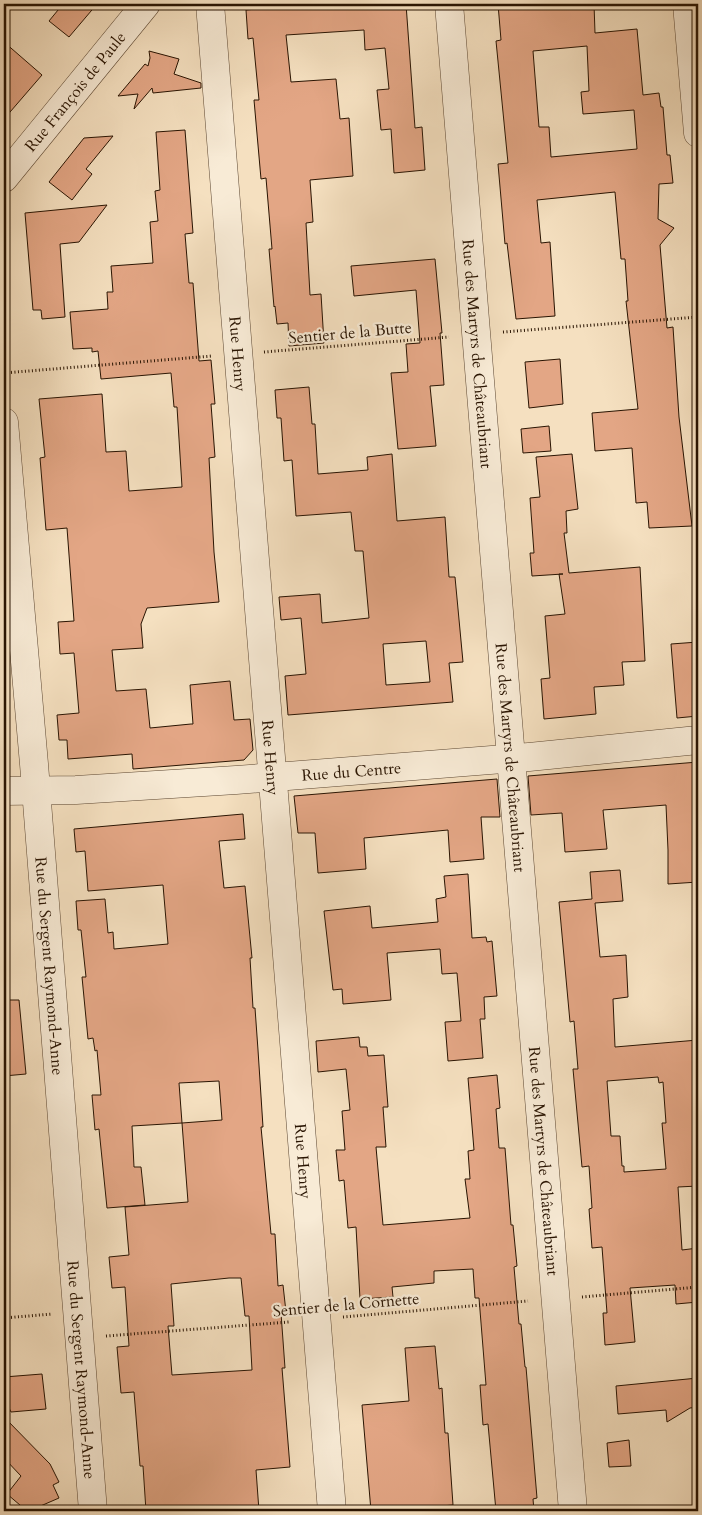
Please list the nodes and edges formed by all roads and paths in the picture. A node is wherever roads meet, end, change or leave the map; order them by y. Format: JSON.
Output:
{"nodes":[{"id":1,"x":146,"y":4,"type":"edge"},
{"id":2,"x":210,"y":4,"type":"edge"},
{"id":3,"x":449,"y":4,"type":"edge"},
{"id":4,"x":688,"y":4,"type":"edge"},
{"id":5,"x":698,"y":134,"type":"edge"},
{"id":6,"x":4,"y":178,"type":"edge"},
{"id":7,"x":698,"y":317,"type":"edge"},
{"id":8,"x":477,"y":334,"type":"junction"},
{"id":9,"x":239,"y":354,"type":"junction"},
{"id":10,"x":4,"y":373,"type":"edge"},
{"id":11,"x":4,"y":422,"type":"edge"},
{"id":12,"x":698,"y":740,"type":"edge"},
{"id":13,"x":511,"y":758,"type":"junction"},
{"id":14,"x":273,"y":777,"type":"junction"},
{"id":15,"x":4,"y":791,"type":"edge"},
{"id":16,"x":36,"y":791,"type":"junction"},
{"id":17,"x":698,"y":1287,"type":"edge"},
{"id":18,"x":556,"y":1300,"type":"junction"},
{"id":19,"x":4,"y":1318,"type":"edge"},
{"id":20,"x":317,"y":1320,"type":"junction"},
{"id":21,"x":79,"y":1321,"type":"junction"},
{"id":22,"x":93,"y":1511,"type":"edge"},
{"id":23,"x":332,"y":1511,"type":"edge"},
{"id":24,"x":573,"y":1511,"type":"edge"}],
"edges":[{"from":1,"to":6,"type":"street","name":"Rue François de Paule"},
{"from":2,"to":9,"type":"street","name":"Rue Henry"},
{"from":3,"to":8,"type":"street","name":"Rue des Martyrs de Châteaubriant"},
{"from":4,"to":5,"type":"street"},
{"from":7,"to":8,"type":"path","name":"Sentier de la Butte"},
{"from":8,"to":9,"type":"path","name":"Sentier de la Butte"},
{"from":8,"to":13,"type":"street","name":"Rue des Martyrs de Châteaubriant"},
{"from":9,"to":10,"type":"path","name":"Sentier de la Butte"},
{"from":9,"to":14,"type":"street","name":"Rue Henry"},
{"from":11,"to":16,"type":"street","name":"Rue du Sergent Raymond-Anne"},
{"from":12,"to":13,"type":"street","name":"Rue du Centre"},
{"from":13,"to":14,"type":"street","name":"Rue du Centre"},
{"from":13,"to":18,"type":"street","name":"Rue des Martyrs de Châteaubriant"},
{"from":14,"to":16,"type":"street","name":"Rue du Centre"},
{"from":14,"to":20,"type":"street","name":"Rue Henry"},
{"from":15,"to":16,"type":"street","name":"Rue du Centre"},
{"from":16,"to":21,"type":"street","name":"Rue du Sergent Raymond-Anne"},
{"from":17,"to":18,"type":"path","name":"Sentier de la Cornette"},
{"from":18,"to":20,"type":"path","name":"Sentier de la Cornette"},
{"from":18,"to":24,"type":"street","name":"Rue des Martyrs de Châteaubriant"},
{"from":19,"to":21,"type":"path","name":"Sentier de la Cornette"},
{"from":20,"to":21,"type":"path","name":"Sentier de la Cornette"},
{"from":20,"to":23,"type":"street","name":"Rue Henry"},
{"from":21,"to":22,"type":"street","name":"Rue du Sergent Raymond-Anne"}]}
